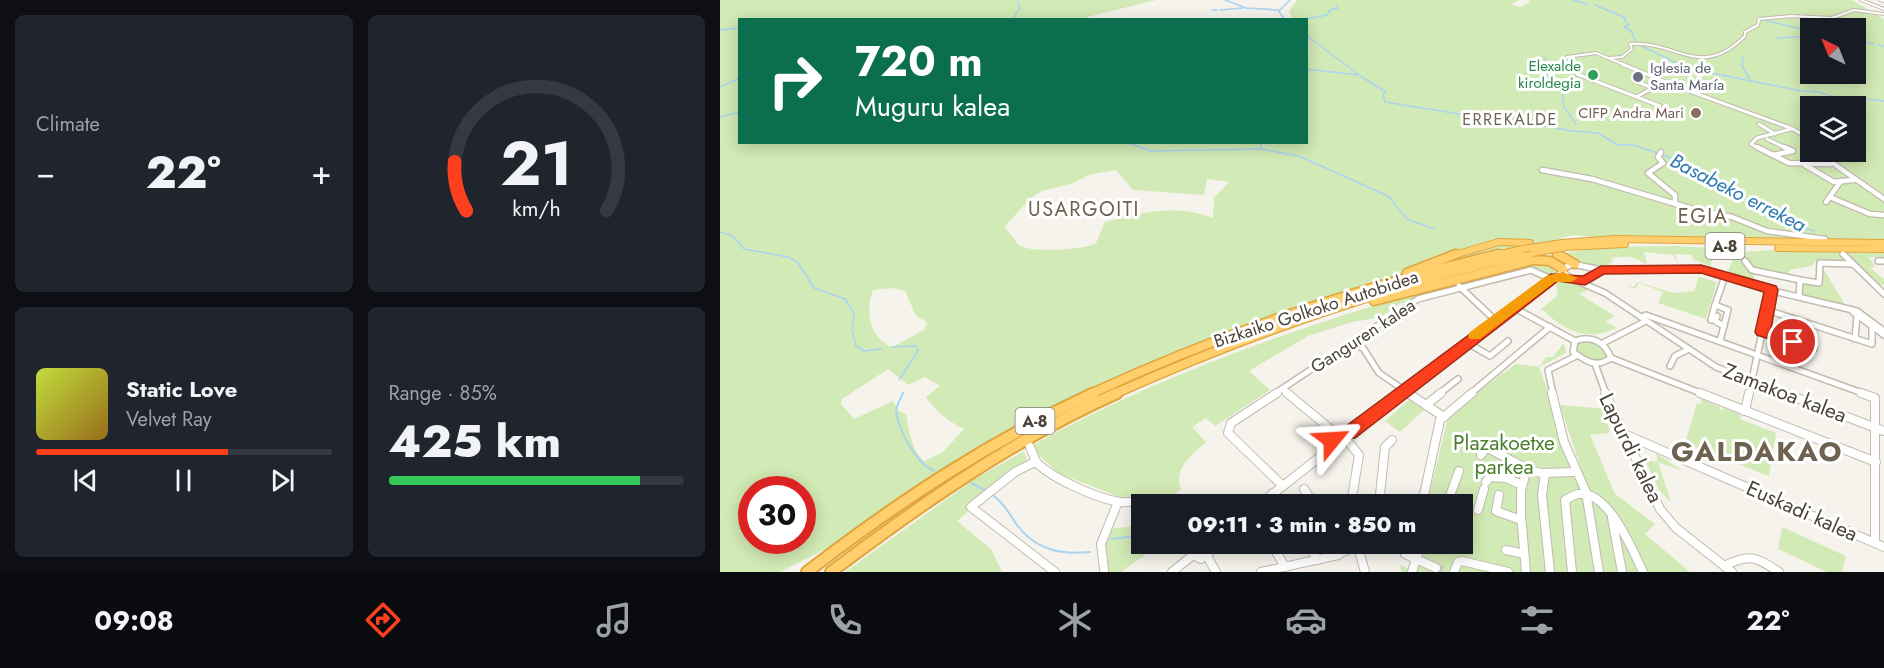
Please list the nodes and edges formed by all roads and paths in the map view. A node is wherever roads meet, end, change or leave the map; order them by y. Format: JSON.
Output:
{"nodes":[{"id":1,"x":1861,"y":0,"type":"edge"},
{"id":2,"x":1884,"y":9,"type":"edge"},
{"id":3,"x":1884,"y":14,"type":"edge"},
{"id":4,"x":1609,"y":58,"type":"junction"},
{"id":5,"x":1576,"y":66,"type":"dead end"},
{"id":6,"x":1577,"y":74,"type":"dead end"},
{"id":7,"x":1635,"y":81,"type":"dead end"},
{"id":8,"x":1664,"y":85,"type":"junction"},
{"id":9,"x":1653,"y":88,"type":"junction"},
{"id":10,"x":1638,"y":96,"type":"junction"},
{"id":11,"x":1660,"y":106,"type":"dead end"},
{"id":12,"x":1759,"y":124,"type":"dead end"},
{"id":13,"x":1793,"y":129,"type":"junction"},
{"id":14,"x":1800,"y":133,"type":"edge"},
{"id":15,"x":1775,"y":134,"type":"junction"},
{"id":16,"x":1767,"y":139,"type":"dead end"},
{"id":17,"x":1661,"y":152,"type":"dead end"},
{"id":18,"x":1771,"y":155,"type":"junction"},
{"id":19,"x":1830,"y":164,"type":"joint"},
{"id":20,"x":1804,"y":165,"type":"junction"},
{"id":21,"x":1542,"y":170,"type":"dead end"},
{"id":22,"x":1854,"y":180,"type":"junction"},
{"id":23,"x":1838,"y":183,"type":"junction"},
{"id":24,"x":1832,"y":198,"type":"junction"},
{"id":25,"x":1884,"y":199,"type":"edge"},
{"id":26,"x":1826,"y":202,"type":"dead end"},
{"id":27,"x":1675,"y":204,"type":"junction"},
{"id":28,"x":1884,"y":215,"type":"edge"},
{"id":29,"x":1825,"y":239,"type":"dead end"},
{"id":30,"x":1530,"y":243,"type":"dead end"},
{"id":31,"x":1884,"y":243,"type":"edge"},
{"id":32,"x":1564,"y":245,"type":"junction"},
{"id":33,"x":1884,"y":249,"type":"edge"},
{"id":34,"x":1556,"y":254,"type":"dead end"},
{"id":35,"x":1843,"y":254,"type":"dead end"},
{"id":36,"x":1745,"y":261,"type":"dead end"},
{"id":37,"x":1575,"y":264,"type":"junction"},
{"id":38,"x":1853,"y":264,"type":"junction"},
{"id":39,"x":1587,"y":267,"type":"junction"},
{"id":40,"x":1564,"y":270,"type":"junction"},
{"id":41,"x":1601,"y":270,"type":"junction"},
{"id":42,"x":1725,"y":276,"type":"junction"},
{"id":43,"x":1592,"y":277,"type":"junction"},
{"id":44,"x":1553,"y":278,"type":"junction"},
{"id":45,"x":1572,"y":278,"type":"junction"},
{"id":46,"x":1800,"y":280,"type":"junction"},
{"id":47,"x":1458,"y":285,"type":"junction"},
{"id":48,"x":1772,"y":290,"type":"junction"},
{"id":49,"x":1605,"y":293,"type":"junction"},
{"id":50,"x":1884,"y":294,"type":"edge"},
{"id":51,"x":1799,"y":296,"type":"junction"},
{"id":52,"x":1715,"y":305,"type":"junction"},
{"id":53,"x":1513,"y":307,"type":"junction"},
{"id":54,"x":1849,"y":309,"type":"junction"},
{"id":55,"x":1767,"y":310,"type":"junction"},
{"id":56,"x":1857,"y":315,"type":"junction"},
{"id":57,"x":1644,"y":319,"type":"junction"},
{"id":58,"x":1495,"y":320,"type":"junction"},
{"id":59,"x":1287,"y":321,"type":"junction"},
{"id":60,"x":1724,"y":326,"type":"junction"},
{"id":61,"x":1550,"y":327,"type":"junction"},
{"id":62,"x":1872,"y":328,"type":"junction"},
{"id":63,"x":1763,"y":332,"type":"junction"},
{"id":64,"x":1884,"y":333,"type":"edge"},
{"id":65,"x":1855,"y":339,"type":"junction"},
{"id":66,"x":1508,"y":341,"type":"dead end"},
{"id":67,"x":1575,"y":341,"type":"junction"},
{"id":68,"x":1720,"y":341,"type":"junction"},
{"id":69,"x":1466,"y":342,"type":"junction"},
{"id":70,"x":1602,"y":343,"type":"junction"},
{"id":71,"x":1350,"y":344,"type":"junction"},
{"id":72,"x":1689,"y":349,"type":"junction"},
{"id":73,"x":1814,"y":349,"type":"dead end"},
{"id":74,"x":1758,"y":355,"type":"junction"},
{"id":75,"x":1576,"y":356,"type":"junction"},
{"id":76,"x":1611,"y":358,"type":"junction"},
{"id":77,"x":1595,"y":364,"type":"junction"},
{"id":78,"x":1670,"y":366,"type":"dead end"},
{"id":79,"x":1458,"y":379,"type":"dead end"},
{"id":80,"x":1752,"y":381,"type":"junction"},
{"id":81,"x":1282,"y":389,"type":"junction"},
{"id":82,"x":1403,"y":390,"type":"junction"},
{"id":83,"x":1426,"y":405,"type":"junction"},
{"id":84,"x":1745,"y":411,"type":"junction"},
{"id":85,"x":1444,"y":417,"type":"junction"},
{"id":86,"x":1876,"y":428,"type":"junction"},
{"id":87,"x":1884,"y":431,"type":"edge"},
{"id":88,"x":1335,"y":433,"type":"junction"},
{"id":89,"x":1349,"y":433,"type":"junction"},
{"id":90,"x":1622,"y":433,"type":"junction"},
{"id":91,"x":1392,"y":440,"type":"dead end"},
{"id":92,"x":1350,"y":444,"type":"junction"},
{"id":93,"x":1335,"y":445,"type":"junction"},
{"id":94,"x":1030,"y":447,"type":"dead end"},
{"id":95,"x":1481,"y":455,"type":"dead end"},
{"id":96,"x":1035,"y":462,"type":"junction"},
{"id":97,"x":1876,"y":462,"type":"junction"},
{"id":98,"x":1529,"y":470,"type":"junction"},
{"id":99,"x":1459,"y":471,"type":"dead end"},
{"id":100,"x":1575,"y":472,"type":"junction"},
{"id":101,"x":1545,"y":473,"type":"junction"},
{"id":102,"x":1522,"y":485,"type":"junction"},
{"id":103,"x":1283,"y":486,"type":"junction"},
{"id":104,"x":1304,"y":489,"type":"dead end"},
{"id":105,"x":1586,"y":492,"type":"junction"},
{"id":106,"x":1273,"y":494,"type":"edge"},
{"id":107,"x":1307,"y":494,"type":"edge"},
{"id":108,"x":1353,"y":494,"type":"edge"},
{"id":109,"x":1380,"y":494,"type":"edge"},
{"id":110,"x":1424,"y":494,"type":"edge"},
{"id":111,"x":1451,"y":494,"type":"edge"},
{"id":112,"x":1499,"y":495,"type":"dead end"},
{"id":113,"x":1131,"y":501,"type":"edge"},
{"id":114,"x":1118,"y":502,"type":"junction"},
{"id":115,"x":1478,"y":510,"type":"dead end"},
{"id":116,"x":1611,"y":513,"type":"junction"},
{"id":117,"x":1521,"y":520,"type":"junction"},
{"id":118,"x":1875,"y":543,"type":"junction"},
{"id":119,"x":1884,"y":547,"type":"edge"},
{"id":120,"x":1506,"y":550,"type":"dead end"},
{"id":121,"x":1277,"y":554,"type":"edge"},
{"id":122,"x":1314,"y":554,"type":"edge"},
{"id":123,"x":1337,"y":554,"type":"edge"},
{"id":124,"x":1359,"y":554,"type":"edge"},
{"id":125,"x":1406,"y":554,"type":"edge"},
{"id":126,"x":1416,"y":554,"type":"edge"},
{"id":127,"x":1524,"y":554,"type":"junction"},
{"id":128,"x":1193,"y":555,"type":"joint"},
{"id":129,"x":1207,"y":556,"type":"joint"},
{"id":130,"x":1414,"y":559,"type":"junction"},
{"id":131,"x":1318,"y":560,"type":"junction"},
{"id":132,"x":1724,"y":566,"type":"junction"},
{"id":133,"x":1285,"y":567,"type":"junction"},
{"id":134,"x":1436,"y":568,"type":"dead end"},
{"id":135,"x":1104,"y":570,"type":"dead end"},
{"id":136,"x":1451,"y":571,"type":"edge"},
{"id":137,"x":807,"y":572,"type":"edge"},
{"id":138,"x":831,"y":572,"type":"edge"},
{"id":139,"x":1055,"y":572,"type":"edge"},
{"id":140,"x":1172,"y":572,"type":"edge"},
{"id":141,"x":1216,"y":572,"type":"edge"},
{"id":142,"x":1261,"y":572,"type":"edge"},
{"id":143,"x":1365,"y":572,"type":"edge"},
{"id":144,"x":1412,"y":572,"type":"edge"},
{"id":145,"x":1508,"y":572,"type":"edge"},
{"id":146,"x":1526,"y":572,"type":"edge"},
{"id":147,"x":1550,"y":572,"type":"edge"},
{"id":148,"x":1572,"y":572,"type":"edge"},
{"id":149,"x":1599,"y":572,"type":"edge"},
{"id":150,"x":1622,"y":572,"type":"edge"},
{"id":151,"x":1643,"y":572,"type":"edge"},
{"id":152,"x":1732,"y":572,"type":"edge"},
{"id":153,"x":1779,"y":572,"type":"edge"}],
"edges":[{"from":1,"to":2,"type":"street"},
{"from":3,"to":4,"type":"street"},
{"from":4,"to":5,"type":"street"},
{"from":4,"to":8,"type":"street"},
{"from":6,"to":10,"type":"street"},
{"from":7,"to":9,"type":"street"},
{"from":8,"to":9,"type":"street"},
{"from":8,"to":13,"type":"street"},
{"from":9,"to":10,"type":"street"},
{"from":10,"to":11,"type":"street"},
{"from":12,"to":15,"type":"street"},
{"from":13,"to":14,"type":"street"},
{"from":13,"to":15,"type":"street"},
{"from":15,"to":18,"type":"street"},
{"from":16,"to":18,"type":"street"},
{"from":17,"to":27,"type":"street"},
{"from":18,"to":20,"type":"street"},
{"from":19,"to":20,"type":"street"},
{"from":19,"to":22,"type":"street"},
{"from":20,"to":23,"type":"street"},
{"from":21,"to":27,"type":"street"},
{"from":22,"to":23,"type":"street"},
{"from":22,"to":25,"type":"street"},
{"from":23,"to":24,"type":"street"},
{"from":24,"to":26,"type":"street"},
{"from":24,"to":28,"type":"street"},
{"from":27,"to":29,"type":"street"},
{"from":30,"to":59,"type":"highway"},
{"from":31,"to":32,"type":"highway","name":"Bizkaiko Golkoko Autobidea","number":"A-8"},
{"from":32,"to":33,"type":"highway","name":"Bizkaiko Golkoko Autobidea","number":"A-8"},
{"from":32,"to":59,"type":"highway","name":"Bizkaiko Golkoko Autobidea","number":"A-8","bridge":true},
{"from":32,"to":59,"type":"highway","name":"Bizkaiko Golkoko Autobidea","number":"A-8","bridge":true},
{"from":34,"to":37,"type":"highway"},
{"from":35,"to":38,"type":"street"},
{"from":36,"to":46,"type":"street"},
{"from":37,"to":39,"type":"street"},
{"from":37,"to":40,"type":"street"},
{"from":38,"to":46,"type":"street"},
{"from":38,"to":50,"type":"street"},
{"from":39,"to":41,"type":"street"},
{"from":39,"to":43,"type":"street"},
{"from":40,"to":44,"type":"street"},
{"from":40,"to":45,"type":"street"},
{"from":40,"to":59,"type":"highway"},
{"from":41,"to":42,"type":"street"},
{"from":41,"to":43,"type":"street"},
{"from":42,"to":48,"type":"street"},
{"from":42,"to":52,"type":"street"},
{"from":43,"to":45,"type":"street","name":"Ganguren kalea"},
{"from":43,"to":49,"type":"street","name":"Zamakoa kalea"},
{"from":44,"to":45,"type":"street","name":"Ganguren kalea"},
{"from":44,"to":47,"type":"street","name":"Ganguren kalea"},
{"from":44,"to":53,"type":"street"},
{"from":45,"to":49,"type":"street","name":"Zamakoa kalea"},
{"from":46,"to":51,"type":"street"},
{"from":47,"to":58,"type":"street"},
{"from":47,"to":71,"type":"street","name":"Ganguren kalea"},
{"from":48,"to":51,"type":"street"},
{"from":48,"to":55,"type":"street"},
{"from":49,"to":57,"type":"street","name":"Zamakoa kalea"},
{"from":51,"to":54,"type":"street"},
{"from":52,"to":60,"type":"street"},
{"from":52,"to":60,"type":"street"},
{"from":53,"to":58,"type":"street"},
{"from":53,"to":61,"type":"street"},
{"from":54,"to":56,"type":"street"},
{"from":54,"to":64,"type":"street"},
{"from":55,"to":63,"type":"street"},
{"from":55,"to":65,"type":"street"},
{"from":56,"to":62,"type":"street"},
{"from":56,"to":65,"type":"street"},
{"from":57,"to":68,"type":"street"},
{"from":57,"to":70,"type":"street"},
{"from":57,"to":72,"type":"street","name":"Zamakoa kalea"},
{"from":58,"to":69,"type":"street"},
{"from":59,"to":137,"type":"highway","name":"Bizkaiko Golkoko Autobidea","number":"A-8"},
{"from":59,"to":138,"type":"highway","name":"Bizkaiko Golkoko Autobidea","number":"A-8"},
{"from":60,"to":68,"type":"street"},
{"from":61,"to":67,"type":"street"},
{"from":61,"to":85,"type":"street"},
{"from":62,"to":64,"type":"street"},
{"from":62,"to":65,"type":"street"},
{"from":63,"to":73,"type":"street"},
{"from":63,"to":74,"type":"street"},
{"from":66,"to":69,"type":"street"},
{"from":67,"to":70,"type":"street"},
{"from":67,"to":75,"type":"street"},
{"from":68,"to":74,"type":"street"},
{"from":69,"to":82,"type":"street"},
{"from":70,"to":76,"type":"street"},
{"from":71,"to":81,"type":"street","name":"Ganguren kalea"},
{"from":71,"to":82,"type":"street"},
{"from":72,"to":78,"type":"street"},
{"from":72,"to":80,"type":"street","name":"Zamakoa kalea"},
{"from":74,"to":80,"type":"street"},
{"from":74,"to":86,"type":"street"},
{"from":75,"to":77,"type":"street"},
{"from":75,"to":100,"type":"street"},
{"from":76,"to":77,"type":"street"},
{"from":76,"to":84,"type":"street"},
{"from":77,"to":90,"type":"street","name":"Lapurdi kalea"},
{"from":79,"to":83,"type":"street"},
{"from":80,"to":84,"type":"street"},
{"from":80,"to":86,"type":"street","name":"Zamakoa kalea"},
{"from":81,"to":88,"type":"street"},
{"from":81,"to":103,"type":"street","name":"Ganguren kalea"},
{"from":82,"to":83,"type":"street"},
{"from":82,"to":89,"type":"street"},
{"from":83,"to":85,"type":"street"},
{"from":84,"to":97,"type":"street"},
{"from":85,"to":110,"type":"street"},
{"from":86,"to":87,"type":"street","name":"Zamakoa kalea"},
{"from":86,"to":97,"type":"street"},
{"from":88,"to":89,"type":"street"},
{"from":88,"to":93,"type":"street"},
{"from":89,"to":92,"type":"street"},
{"from":90,"to":118,"type":"street","name":"Euskadi kalea"},
{"from":90,"to":132,"type":"street","name":"Lapurdi kalea"},
{"from":91,"to":109,"type":"street"},
{"from":92,"to":93,"type":"street"},
{"from":92,"to":108,"type":"street"},
{"from":93,"to":103,"type":"street"},
{"from":94,"to":96,"type":"street"},
{"from":95,"to":98,"type":"street"},
{"from":96,"to":114,"type":"street"},
{"from":96,"to":139,"type":"street"},
{"from":97,"to":118,"type":"street"},
{"from":98,"to":101,"type":"street"},
{"from":98,"to":102,"type":"street"},
{"from":99,"to":111,"type":"street"},
{"from":100,"to":101,"type":"street"},
{"from":100,"to":105,"type":"street"},
{"from":101,"to":147,"type":"street"},
{"from":102,"to":115,"type":"street"},
{"from":102,"to":117,"type":"street"},
{"from":103,"to":106,"type":"street"},
{"from":104,"to":107,"type":"street"},
{"from":105,"to":116,"type":"street"},
{"from":105,"to":148,"type":"street"},
{"from":105,"to":149,"type":"street"},
{"from":112,"to":117,"type":"street"},
{"from":113,"to":114,"type":"street"},
{"from":114,"to":135,"type":"street"},
{"from":116,"to":150,"type":"street"},
{"from":116,"to":151,"type":"street"},
{"from":117,"to":127,"type":"street"},
{"from":118,"to":119,"type":"street","name":"Euskadi kalea"},
{"from":120,"to":127,"type":"street"},
{"from":121,"to":133,"type":"street"},
{"from":122,"to":131,"type":"street"},
{"from":123,"to":131,"type":"street"},
{"from":124,"to":143,"type":"street"},
{"from":125,"to":130,"type":"street"},
{"from":126,"to":130,"type":"street"},
{"from":127,"to":146,"type":"street"},
{"from":128,"to":129,"type":"street"},
{"from":128,"to":140,"type":"street"},
{"from":129,"to":141,"type":"street"},
{"from":130,"to":134,"type":"street"},
{"from":130,"to":144,"type":"street"},
{"from":131,"to":133,"type":"street"},
{"from":132,"to":152,"type":"street","name":"Lapurdi kalea"},
{"from":132,"to":153,"type":"street"},
{"from":133,"to":142,"type":"street"},
{"from":136,"to":145,"type":"street"}]}
